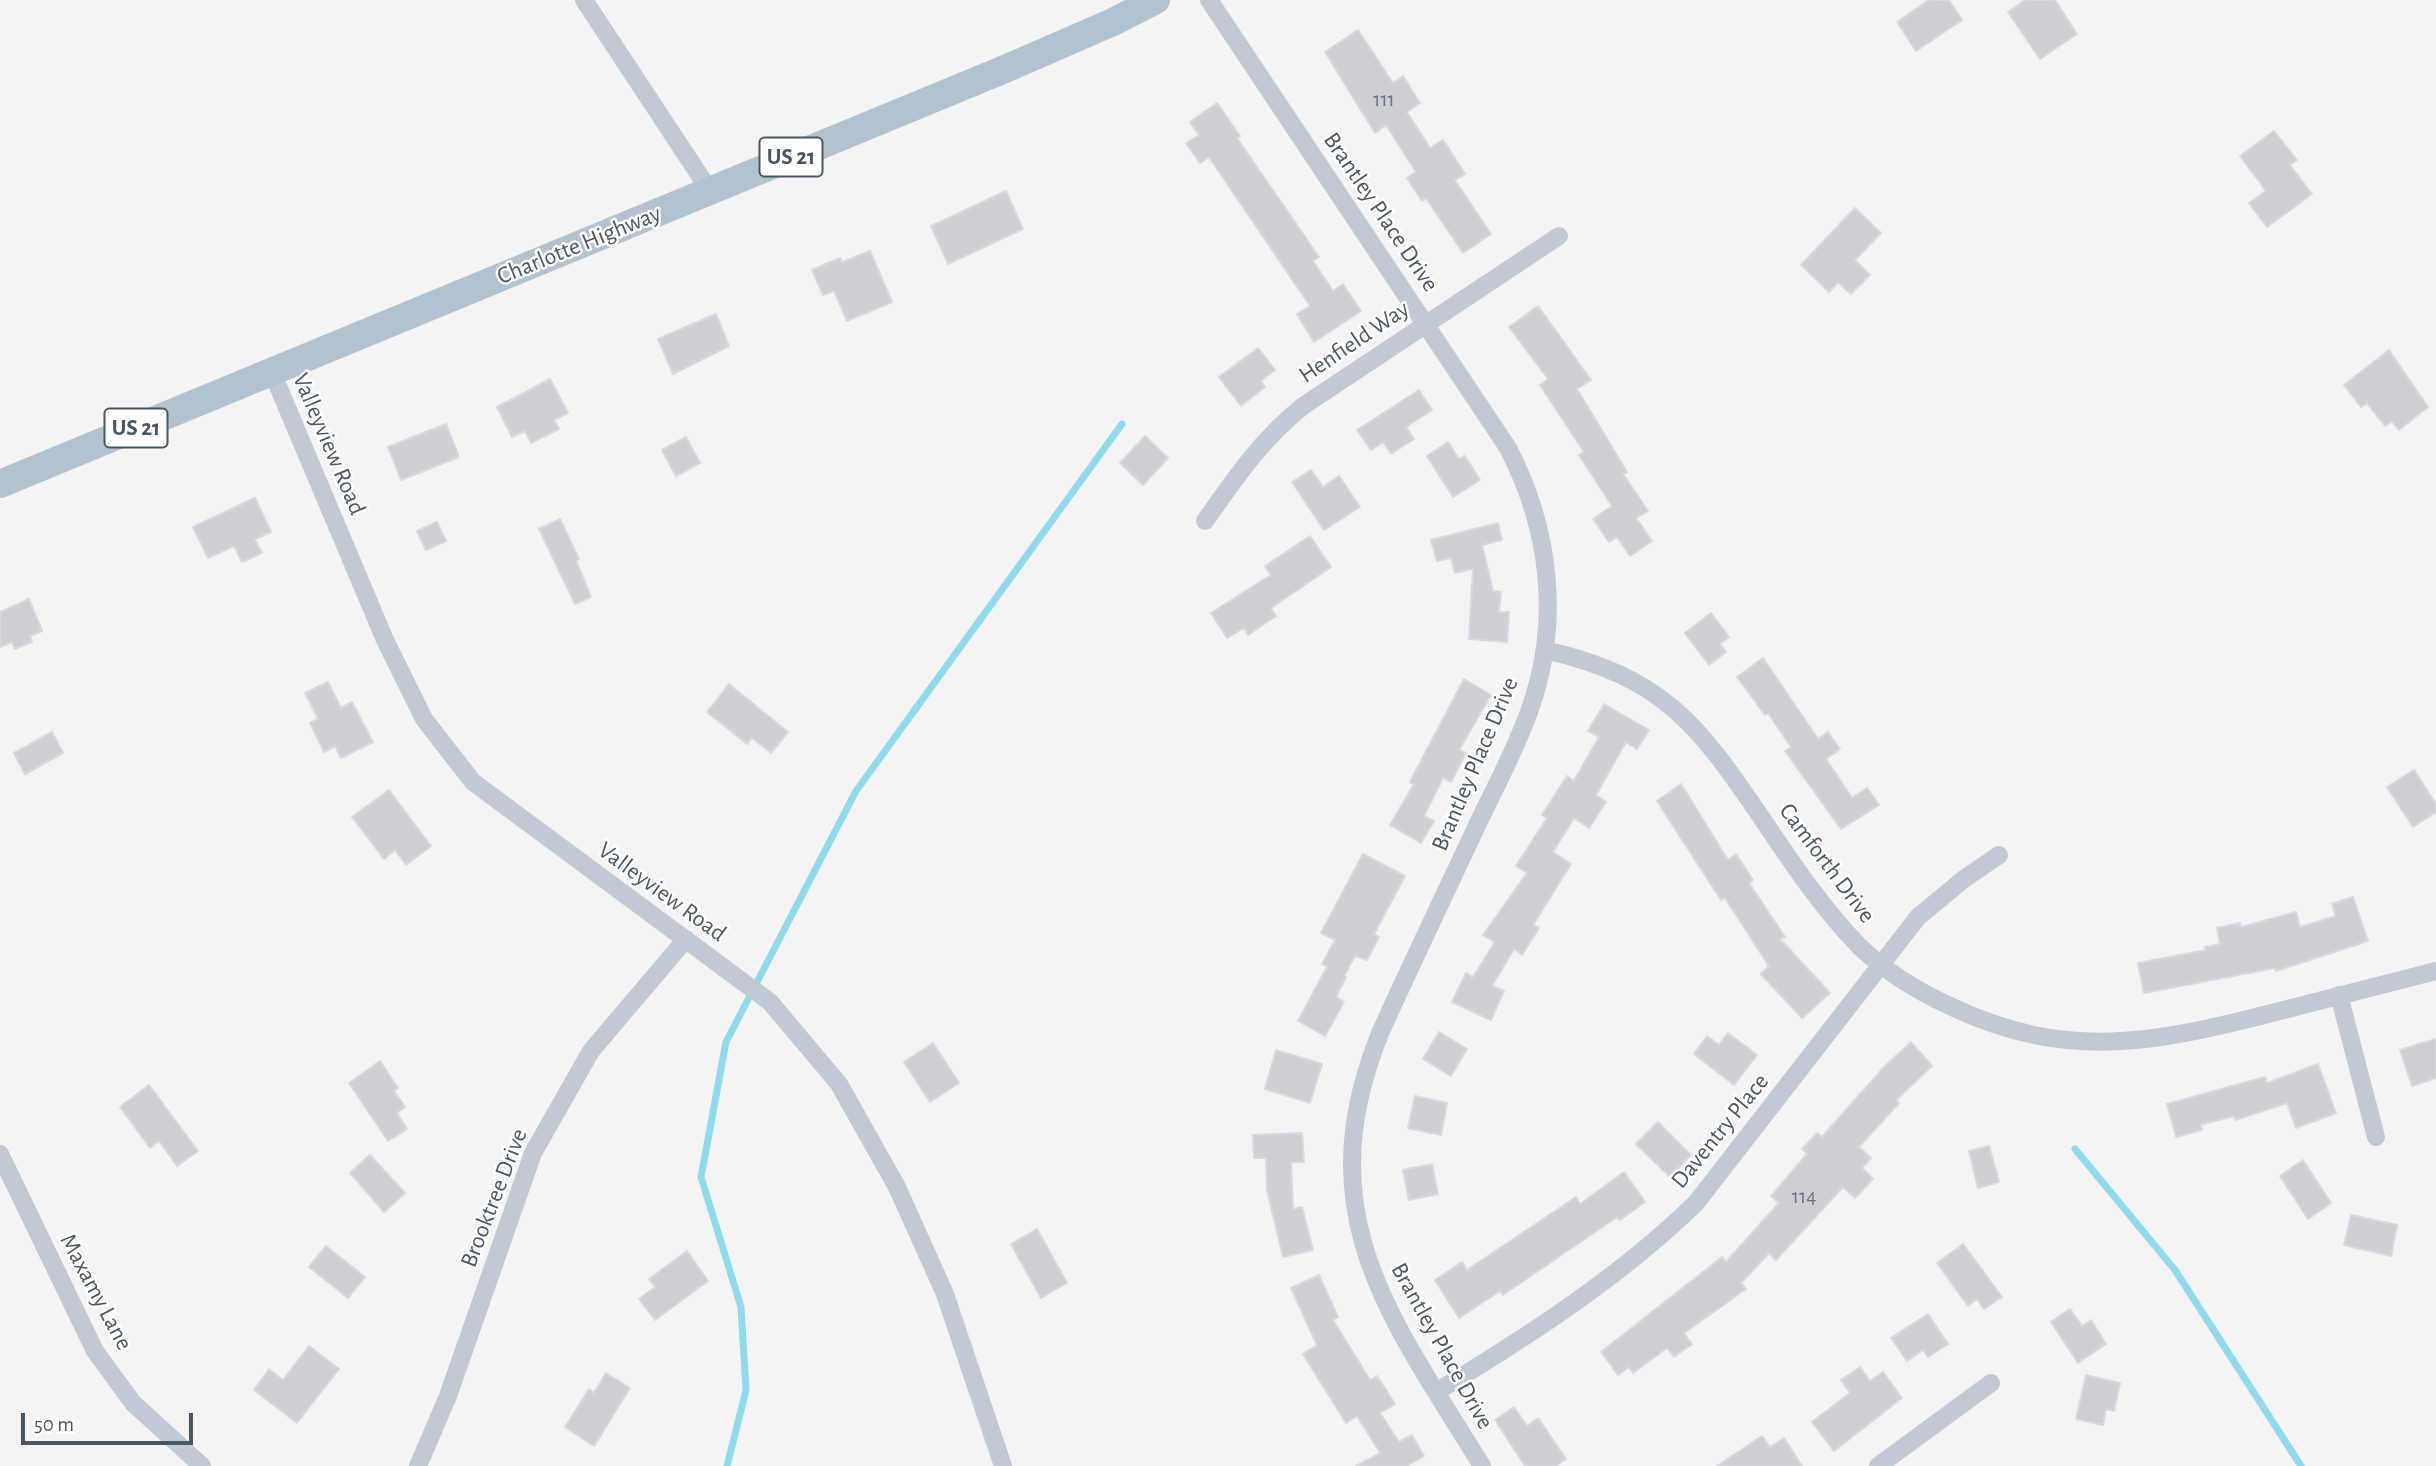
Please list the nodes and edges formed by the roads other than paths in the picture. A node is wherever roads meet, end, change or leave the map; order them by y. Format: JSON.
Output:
{"nodes":[{"id":1,"x":584,"y":0,"type":"edge"},
{"id":2,"x":1156,"y":0,"type":"edge"},
{"id":3,"x":1209,"y":0,"type":"edge"},
{"id":4,"x":710,"y":191,"type":"junction"},
{"id":5,"x":1559,"y":236,"type":"dead end"},
{"id":6,"x":1426,"y":324,"type":"junction"},
{"id":7,"x":272,"y":372,"type":"junction"},
{"id":8,"x":0,"y":484,"type":"edge"},
{"id":9,"x":1205,"y":521,"type":"dead end"},
{"id":10,"x":1545,"y":650,"type":"junction"},
{"id":11,"x":1999,"y":855,"type":"dead end"},
{"id":12,"x":686,"y":939,"type":"junction"},
{"id":13,"x":1883,"y":966,"type":"junction"},
{"id":14,"x":2436,"y":971,"type":"edge"},
{"id":15,"x":2339,"y":995,"type":"junction"},
{"id":16,"x":2375,"y":1137,"type":"dead end"},
{"id":17,"x":0,"y":1154,"type":"edge"},
{"id":18,"x":1991,"y":1383,"type":"dead end"},
{"id":19,"x":1436,"y":1392,"type":"junction"},
{"id":20,"x":202,"y":1466,"type":"edge"},
{"id":21,"x":418,"y":1466,"type":"edge"},
{"id":22,"x":1003,"y":1466,"type":"edge"},
{"id":23,"x":1482,"y":1466,"type":"edge"},
{"id":24,"x":1878,"y":1466,"type":"edge"}],
"edges":[{"from":1,"to":4,"type":"street"},
{"from":2,"to":4,"type":"main road","name":"Charlotte Highway","number":"US 21"},
{"from":3,"to":6,"type":"street","name":"Brantley Place Drive"},
{"from":4,"to":7,"type":"main road","name":"Charlotte Highway","number":"US 21"},
{"from":5,"to":6,"type":"street","name":"Henfield Way"},
{"from":6,"to":9,"type":"street","name":"Henfield Way"},
{"from":6,"to":10,"type":"street","name":"Brantley Place Drive"},
{"from":7,"to":8,"type":"main road","name":"Charlotte Highway","number":"US 21"},
{"from":7,"to":12,"type":"street","name":"Valleyview Road"},
{"from":10,"to":13,"type":"street","name":"Camforth Drive"},
{"from":10,"to":19,"type":"street","name":"Brantley Place Drive"},
{"from":11,"to":13,"type":"street","name":"Daventry Place"},
{"from":12,"to":21,"type":"street","name":"Brooktree Drive"},
{"from":12,"to":22,"type":"street","name":"Valleyview Road"},
{"from":13,"to":15,"type":"street","name":"Camforth Drive"},
{"from":13,"to":19,"type":"street","name":"Daventry Place"},
{"from":14,"to":15,"type":"street","name":"Camforth Drive"},
{"from":15,"to":16,"type":"street"},
{"from":17,"to":20,"type":"street","name":"Maxamy Lane"},
{"from":18,"to":24,"type":"street"},
{"from":19,"to":23,"type":"street","name":"Brantley Place Drive"}]}
